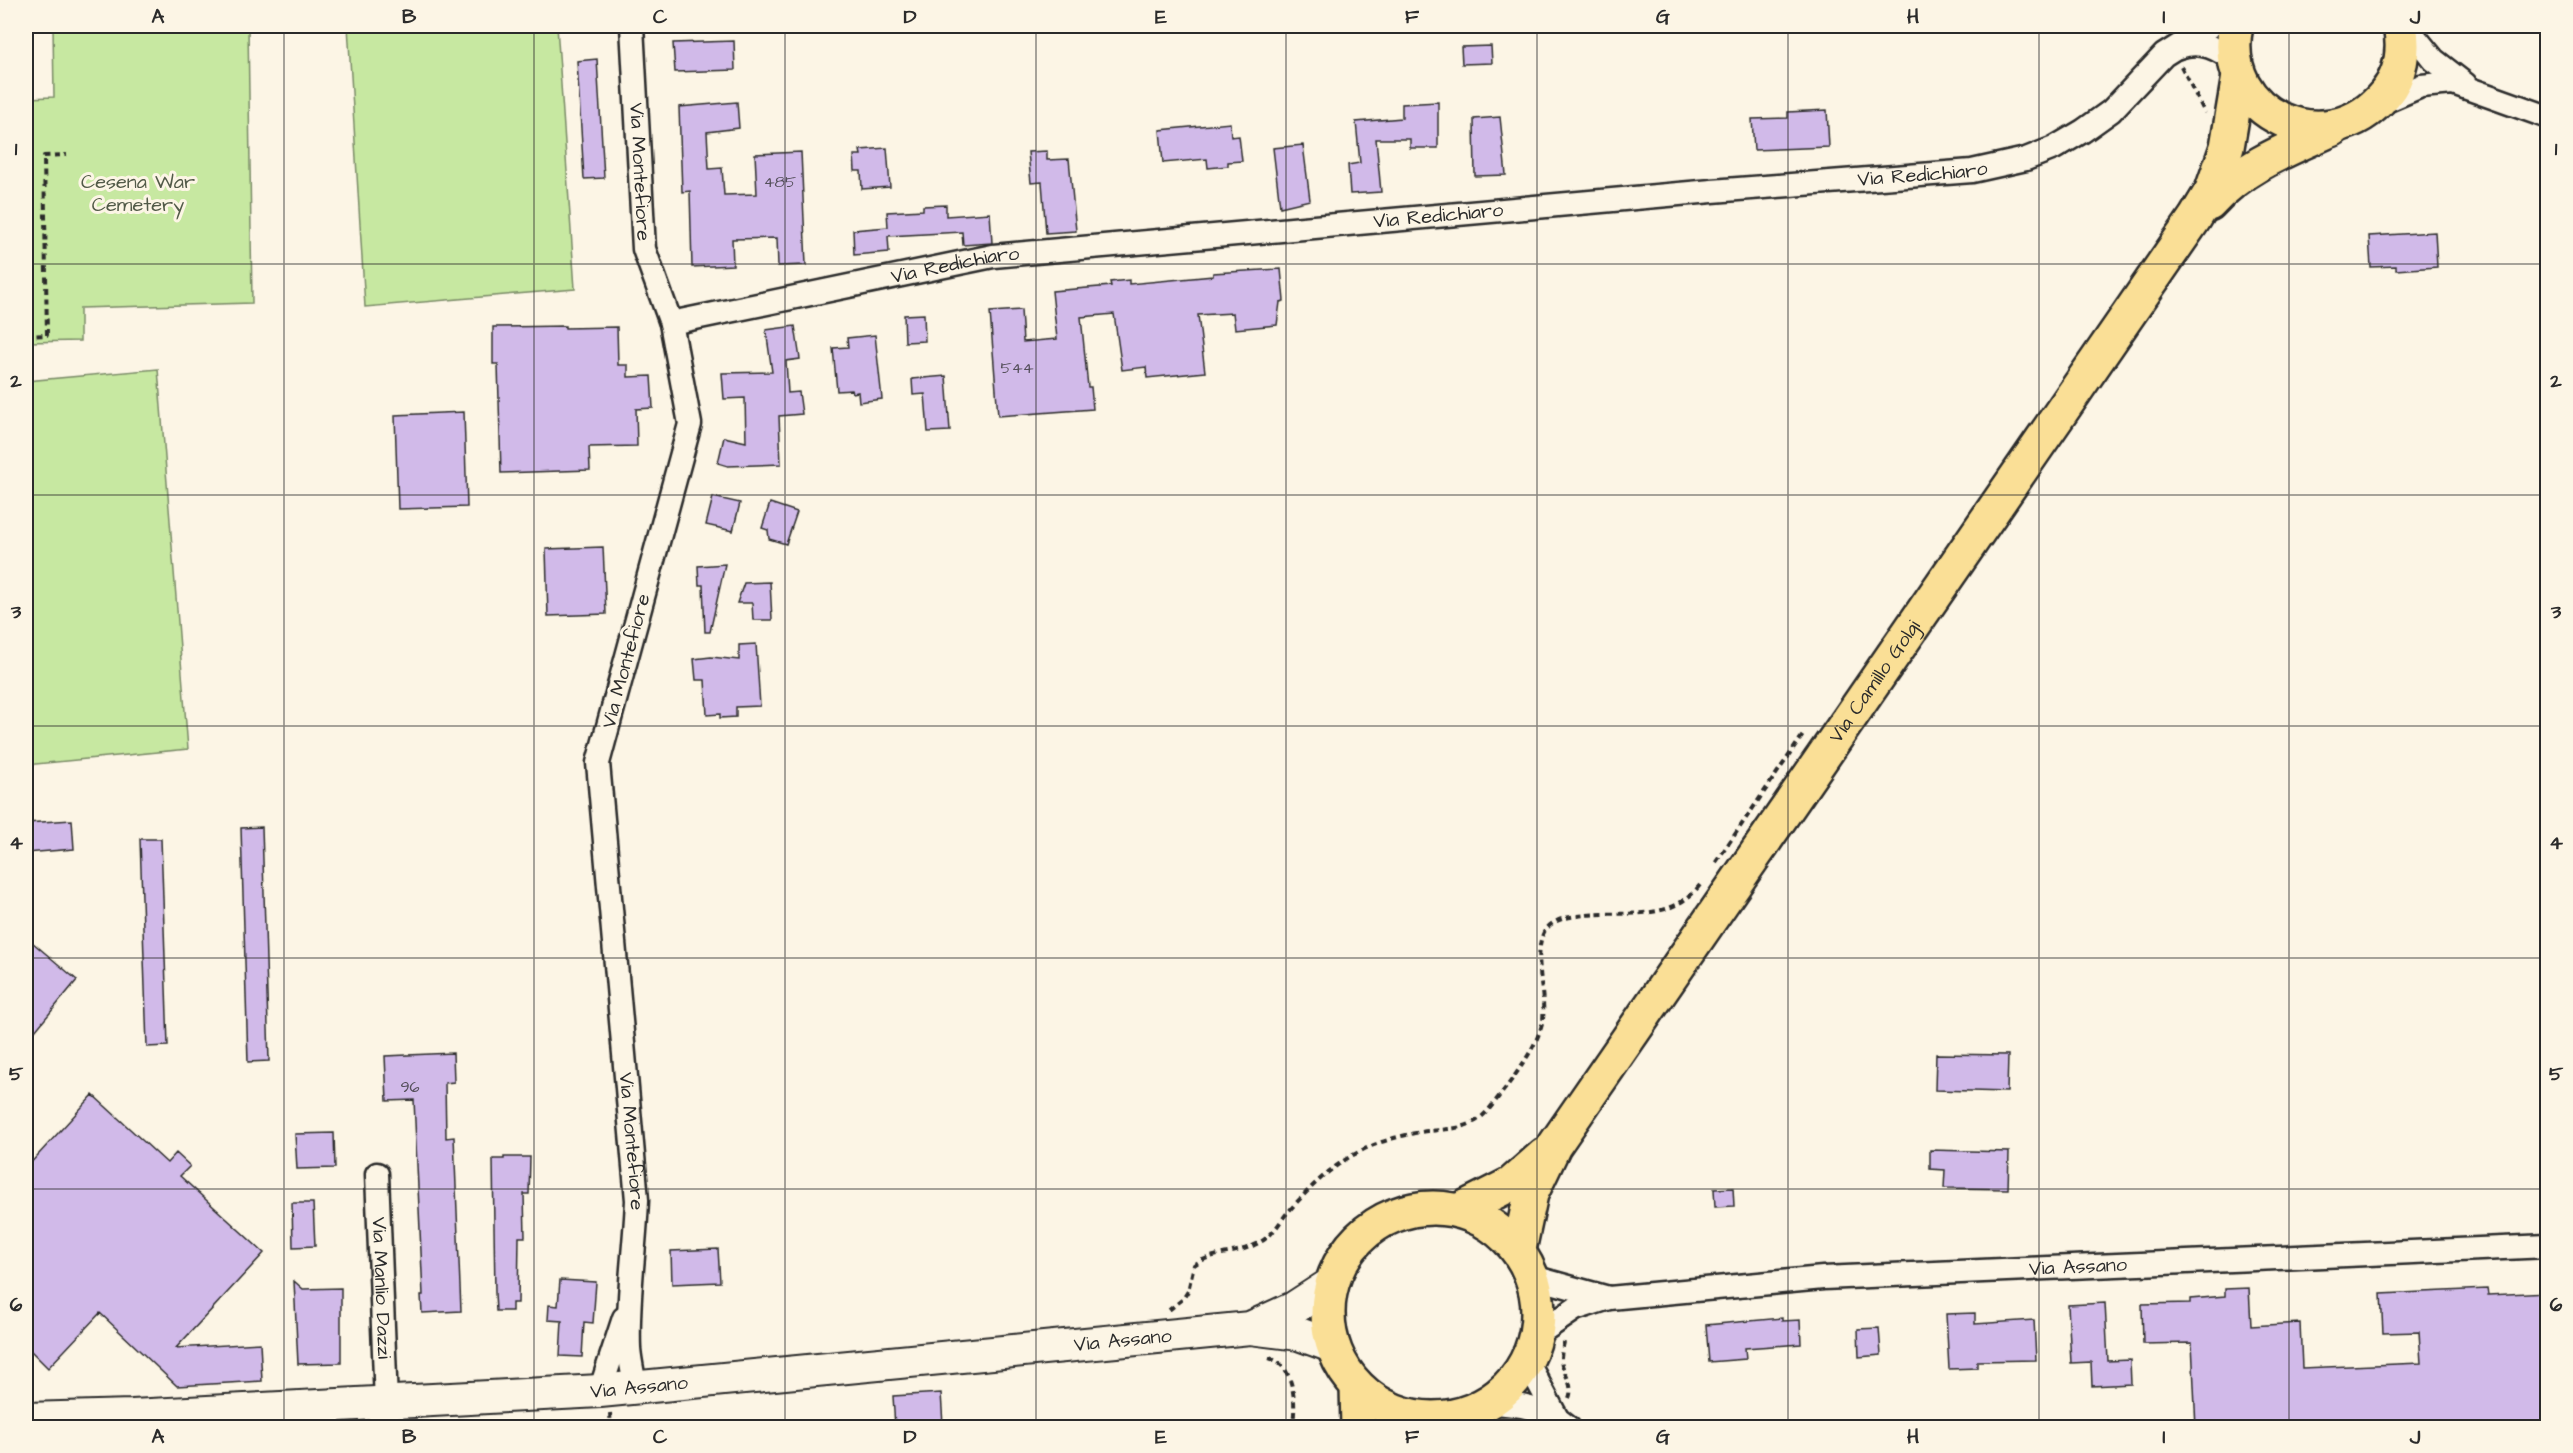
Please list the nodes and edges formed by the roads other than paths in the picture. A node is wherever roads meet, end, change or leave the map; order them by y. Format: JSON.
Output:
{"nodes":[{"id":1,"x":632,"y":26,"type":"edge"},
{"id":2,"x":2210,"y":26,"type":"edge"},
{"id":3,"x":2236,"y":26,"type":"edge"},
{"id":4,"x":2400,"y":26,"type":"edge"},
{"id":5,"x":2406,"y":26,"type":"edge"},
{"id":6,"x":2172,"y":50,"type":"junction"},
{"id":7,"x":2237,"y":69,"type":"junction"},
{"id":8,"x":2469,"y":87,"type":"junction"},
{"id":9,"x":2375,"y":107,"type":"junction"},
{"id":10,"x":2547,"y":117,"type":"edge"},
{"id":11,"x":2340,"y":126,"type":"junction"},
{"id":12,"x":2195,"y":219,"type":"junction"},
{"id":13,"x":671,"y":323,"type":"junction"},
{"id":14,"x":1554,"y":1146,"type":"junction"},
{"id":15,"x":377,"y":1174,"type":"dead end"},
{"id":16,"x":1460,"y":1210,"type":"junction"},
{"id":17,"x":2547,"y":1246,"type":"edge"},
{"id":18,"x":1526,"y":1263,"type":"junction"},
{"id":19,"x":1330,"y":1284,"type":"junction"},
{"id":20,"x":1609,"y":1298,"type":"junction"},
{"id":21,"x":628,"y":1305,"type":"junction"},
{"id":22,"x":1250,"y":1328,"type":"junction"},
{"id":23,"x":1332,"y":1346,"type":"junction"},
{"id":24,"x":1532,"y":1348,"type":"junction"},
{"id":25,"x":1357,"y":1386,"type":"junction"},
{"id":26,"x":636,"y":1389,"type":"junction"},
{"id":27,"x":600,"y":1391,"type":"junction"},
{"id":28,"x":1489,"y":1402,"type":"junction"},
{"id":29,"x":386,"y":1403,"type":"junction"},
{"id":30,"x":26,"y":1419,"type":"edge"},
{"id":31,"x":1418,"y":1423,"type":"edge"},
{"id":32,"x":1563,"y":1423,"type":"edge"},
{"id":33,"x":1358,"y":1428,"type":"edge"}],
"edges":[{"from":1,"to":13,"type":"street","name":"Via Montefiore"},
{"from":2,"to":6,"type":"street","name":"Via Redichiaro"},
{"from":3,"to":7,"type":"main road","name":"Via Camillo Golgi"},
{"from":4,"to":9,"type":"main road"},
{"from":5,"to":8,"type":"street"},
{"from":6,"to":7,"type":"street"},
{"from":6,"to":13,"type":"street","name":"Via Redichiaro"},
{"from":7,"to":11,"type":"main road"},
{"from":7,"to":12,"type":"main road","name":"Via Camillo Golgi"},
{"from":8,"to":9,"type":"street"},
{"from":8,"to":10,"type":"street"},
{"from":9,"to":11,"type":"main road","name":"Via Camillo Golgi"},
{"from":11,"to":12,"type":"main road","name":"Via Camillo Golgi"},
{"from":12,"to":14,"type":"main road","name":"Via Camillo Golgi"},
{"from":13,"to":21,"type":"street","name":"Via Montefiore"},
{"from":14,"to":16,"type":"main road","name":"Via Camillo Golgi"},
{"from":14,"to":18,"type":"main road","name":"Via Camillo Golgi"},
{"from":15,"to":29,"type":"street","name":"Via Manlio Dazzi"},
{"from":16,"to":18,"type":"main road"},
{"from":16,"to":19,"type":"main road"},
{"from":17,"to":20,"type":"street","name":"Via Assano"},
{"from":18,"to":20,"type":"street","name":"Via Assano"},
{"from":18,"to":24,"type":"main road"},
{"from":19,"to":22,"type":"main road","name":"Via Assano"},
{"from":19,"to":23,"type":"main road"},
{"from":20,"to":24,"type":"street","name":"Via Assano"},
{"from":21,"to":26,"type":"street","name":"Via Montefiore"},
{"from":21,"to":27,"type":"street","name":"Via Montefiore"},
{"from":22,"to":23,"type":"main road","name":"Via Assano"},
{"from":22,"to":26,"type":"main road","name":"Via Assano"},
{"from":23,"to":25,"type":"main road"},
{"from":24,"to":28,"type":"main road"},
{"from":24,"to":32,"type":"street"},
{"from":25,"to":31,"type":"main road"},
{"from":25,"to":33,"type":"main road"},
{"from":26,"to":27,"type":"main road","name":"Via Assano"},
{"from":27,"to":29,"type":"main road","name":"Via Assano"},
{"from":28,"to":31,"type":"main road"},
{"from":28,"to":32,"type":"street"},
{"from":29,"to":30,"type":"main road","name":"Via Assano"}]}
